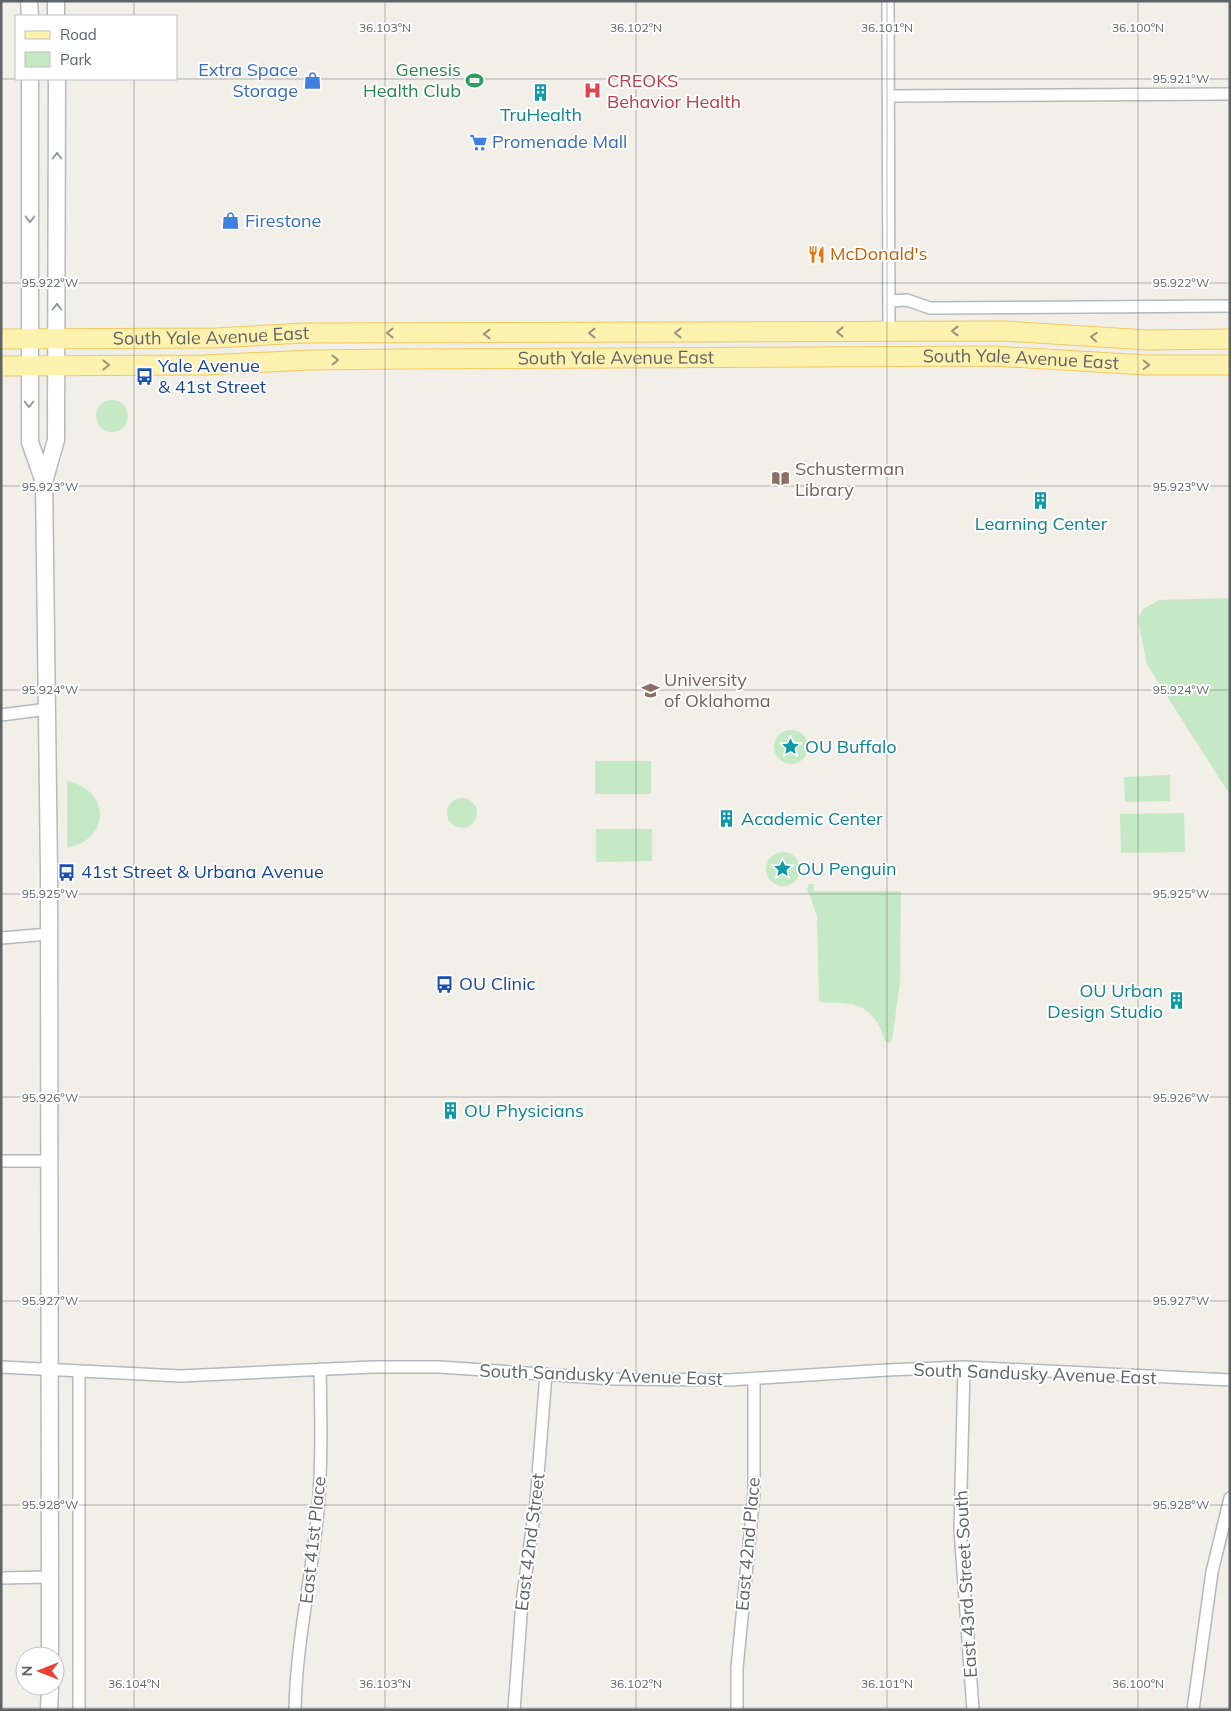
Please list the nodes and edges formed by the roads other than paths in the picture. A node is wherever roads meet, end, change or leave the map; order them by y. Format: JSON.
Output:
{"nodes":[{"id":1,"x":29,"y":1,"type":"edge"},
{"id":2,"x":56,"y":1,"type":"edge"},
{"id":3,"x":888,"y":1,"type":"edge"},
{"id":4,"x":30,"y":15,"type":"edge"},
{"id":5,"x":56,"y":15,"type":"edge"},
{"id":6,"x":30,"y":80,"type":"edge"},
{"id":7,"x":57,"y":80,"type":"edge"},
{"id":8,"x":1230,"y":94,"type":"edge"},
{"id":9,"x":889,"y":96,"type":"junction"},
{"id":10,"x":890,"y":301,"type":"junction"},
{"id":11,"x":1230,"y":306,"type":"edge"},
{"id":12,"x":889,"y":331,"type":"junction"},
{"id":13,"x":439,"y":334,"type":"junction"},
{"id":14,"x":57,"y":338,"type":"junction"},
{"id":15,"x":1,"y":339,"type":"edge"},
{"id":16,"x":29,"y":339,"type":"junction"},
{"id":17,"x":1230,"y":339,"type":"edge"},
{"id":18,"x":887,"y":357,"type":"junction"},
{"id":19,"x":402,"y":359,"type":"junction"},
{"id":20,"x":1230,"y":365,"type":"edge"},
{"id":21,"x":1,"y":366,"type":"edge"},
{"id":22,"x":29,"y":366,"type":"junction"},
{"id":23,"x":57,"y":366,"type":"junction"},
{"id":24,"x":44,"y":482,"type":"junction"},
{"id":25,"x":48,"y":708,"type":"junction"},
{"id":26,"x":1,"y":715,"type":"edge"},
{"id":27,"x":49,"y":934,"type":"junction"},
{"id":28,"x":1,"y":938,"type":"edge"},
{"id":29,"x":1,"y":1161,"type":"edge"},
{"id":30,"x":48,"y":1161,"type":"junction"},
{"id":31,"x":1,"y":1367,"type":"edge"},
{"id":32,"x":964,"y":1368,"type":"junction"},
{"id":33,"x":49,"y":1370,"type":"junction"},
{"id":34,"x":320,"y":1370,"type":"junction"},
{"id":35,"x":79,"y":1372,"type":"junction"},
{"id":36,"x":546,"y":1374,"type":"junction"},
{"id":37,"x":754,"y":1379,"type":"junction"},
{"id":38,"x":1230,"y":1380,"type":"edge"},
{"id":39,"x":1230,"y":1498,"type":"edge"},
{"id":40,"x":50,"y":1577,"type":"junction"},
{"id":41,"x":1,"y":1578,"type":"edge"},
{"id":42,"x":50,"y":1646,"type":"edge"},
{"id":43,"x":50,"y":1696,"type":"edge"},
{"id":44,"x":50,"y":1710,"type":"edge"},
{"id":45,"x":80,"y":1710,"type":"edge"},
{"id":46,"x":295,"y":1710,"type":"edge"},
{"id":47,"x":514,"y":1710,"type":"edge"},
{"id":48,"x":736,"y":1710,"type":"edge"},
{"id":49,"x":972,"y":1710,"type":"edge"},
{"id":50,"x":1193,"y":1710,"type":"edge"}],
"edges":[{"from":1,"to":4,"type":"main road"},
{"from":2,"to":5,"type":"main road"},
{"from":3,"to":9,"type":"street"},
{"from":6,"to":16,"type":"main road","one_way":true},
{"from":14,"to":7,"type":"main road","one_way":true},
{"from":8,"to":9,"type":"street"},
{"from":9,"to":10,"type":"street"},
{"from":10,"to":11,"type":"street"},
{"from":10,"to":12,"type":"street"},
{"from":12,"to":13,"type":"main road","name":"South Yale Avenue East","one_way":true},
{"from":17,"to":12,"type":"main road","name":"South Yale Avenue East","one_way":true},
{"from":12,"to":18,"type":"main road"},
{"from":13,"to":14,"type":"main road","name":"South Yale Avenue East","one_way":true},
{"from":13,"to":19,"type":"main road"},
{"from":14,"to":16,"type":"main road","name":"South Yale Avenue East"},
{"from":14,"to":23,"type":"main road"},
{"from":15,"to":16,"type":"main road","name":"South Yale Avenue East"},
{"from":16,"to":22,"type":"main road"},
{"from":18,"to":19,"type":"main road","name":"South Yale Avenue East"},
{"from":18,"to":20,"type":"main road","name":"South Yale Avenue East","one_way":true},
{"from":23,"to":19,"type":"main road","name":"South Yale Avenue East","one_way":true},
{"from":21,"to":22,"type":"main road","name":"South Yale Avenue East"},
{"from":22,"to":23,"type":"main road","name":"South Yale Avenue East"},
{"from":22,"to":24,"type":"main road","one_way":true},
{"from":23,"to":24,"type":"main road"},
{"from":24,"to":25,"type":"main road"},
{"from":25,"to":26,"type":"street"},
{"from":25,"to":27,"type":"main road"},
{"from":27,"to":28,"type":"street"},
{"from":27,"to":30,"type":"main road"},
{"from":29,"to":30,"type":"street"},
{"from":30,"to":33,"type":"main road"},
{"from":31,"to":33,"type":"street","name":"South Sandusky Avenue East"},
{"from":32,"to":37,"type":"street","name":"South Sandusky Avenue East"},
{"from":32,"to":38,"type":"street","name":"South Sandusky Avenue East"},
{"from":32,"to":49,"type":"street","name":"East 43rd Street South"},
{"from":33,"to":35,"type":"street","name":"South Sandusky Avenue East"},
{"from":33,"to":40,"type":"main road"},
{"from":34,"to":35,"type":"street","name":"South Sandusky Avenue East"},
{"from":34,"to":36,"type":"street","name":"South Sandusky Avenue East"},
{"from":34,"to":46,"type":"street","name":"East 41st Place"},
{"from":35,"to":45,"type":"street"},
{"from":36,"to":37,"type":"street","name":"South Sandusky Avenue East"},
{"from":36,"to":47,"type":"street","name":"East 42nd Street"},
{"from":37,"to":48,"type":"street","name":"East 42nd Place"},
{"from":39,"to":50,"type":"street"},
{"from":40,"to":41,"type":"street"},
{"from":40,"to":42,"type":"main road"},
{"from":43,"to":44,"type":"main road"}]}
